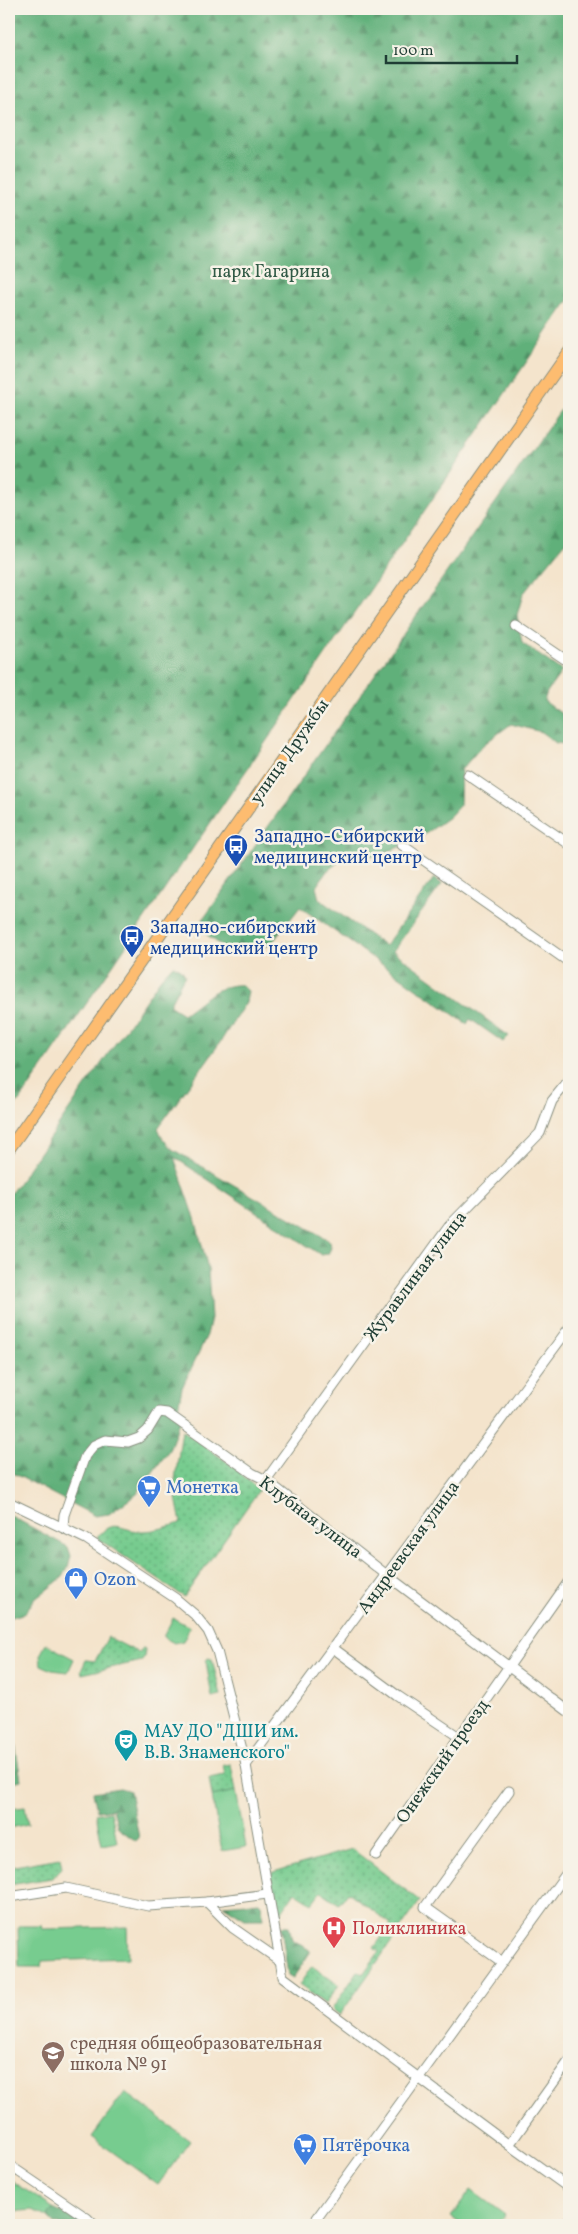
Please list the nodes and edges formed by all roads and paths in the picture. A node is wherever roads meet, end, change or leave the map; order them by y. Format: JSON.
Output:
{"nodes":[{"id":1,"x":569,"y":352,"type":"edge"},
{"id":2,"x":516,"y":626,"type":"dead end"},
{"id":3,"x":569,"y":662,"type":"edge"},
{"id":4,"x":468,"y":775,"type":"dead end"},
{"id":5,"x":569,"y":844,"type":"edge"},
{"id":6,"x":402,"y":845,"type":"dead end"},
{"id":7,"x":569,"y":962,"type":"edge"},
{"id":8,"x":569,"y":1080,"type":"edge"},
{"id":9,"x":9,"y":1150,"type":"edge"},
{"id":10,"x":569,"y":1328,"type":"edge"},
{"id":11,"x":266,"y":1480,"type":"junction"},
{"id":12,"x":9,"y":1502,"type":"edge"},
{"id":13,"x":63,"y":1527,"type":"junction"},
{"id":14,"x":388,"y":1576,"type":"junction"},
{"id":15,"x":569,"y":1581,"type":"edge"},
{"id":16,"x":333,"y":1648,"type":"junction"},
{"id":17,"x":508,"y":1666,"type":"junction"},
{"id":18,"x":569,"y":1712,"type":"edge"},
{"id":19,"x":459,"y":1737,"type":"junction"},
{"id":20,"x":246,"y":1766,"type":"junction"},
{"id":21,"x":509,"y":1791,"type":"dead end"},
{"id":22,"x":376,"y":1855,"type":"dead end"},
{"id":23,"x":569,"y":1870,"type":"edge"},
{"id":24,"x":267,"y":1894,"type":"junction"},
{"id":25,"x":9,"y":1897,"type":"edge"},
{"id":26,"x":207,"y":1902,"type":"junction"},
{"id":27,"x":279,"y":1960,"type":"junction"},
{"id":28,"x":502,"y":1962,"type":"junction"},
{"id":29,"x":569,"y":2061,"type":"edge"},
{"id":30,"x":417,"y":2078,"type":"junction"},
{"id":31,"x":508,"y":2145,"type":"junction"},
{"id":32,"x":9,"y":2165,"type":"edge"},
{"id":33,"x":569,"y":2188,"type":"edge"},
{"id":34,"x":569,"y":2220,"type":"edge"},
{"id":35,"x":94,"y":2225,"type":"edge"},
{"id":36,"x":312,"y":2225,"type":"edge"},
{"id":37,"x":566,"y":2225,"type":"edge"}],
"edges":[{"from":1,"to":9,"type":"main road","name":"улица Дружбы"},
{"from":2,"to":3,"type":"street"},
{"from":4,"to":5,"type":"street"},
{"from":6,"to":7,"type":"street"},
{"from":8,"to":11,"type":"street","name":"Журавлиная улица"},
{"from":10,"to":14,"type":"street","name":"Андреевская улица"},
{"from":11,"to":13,"type":"street","name":"Клубная улица"},
{"from":11,"to":14,"type":"street","name":"Клубная улица"},
{"from":12,"to":13,"type":"street"},
{"from":13,"to":20,"type":"street"},
{"from":14,"to":16,"type":"street","name":"Андреевская улица"},
{"from":14,"to":17,"type":"street","name":"Клубная улица"},
{"from":15,"to":17,"type":"street","name":"Онежский проезд"},
{"from":16,"to":19,"type":"street"},
{"from":16,"to":20,"type":"street","name":"Андреевская улица"},
{"from":17,"to":18,"type":"street","name":"Клубная улица"},
{"from":17,"to":19,"type":"street","name":"Онежский проезд"},
{"from":19,"to":22,"type":"street","name":"Онежский проезд"},
{"from":20,"to":24,"type":"street"},
{"from":21,"to":28,"type":"street"},
{"from":23,"to":28,"type":"street"},
{"from":24,"to":26,"type":"street"},
{"from":24,"to":27,"type":"street"},
{"from":25,"to":26,"type":"street"},
{"from":26,"to":27,"type":"street"},
{"from":27,"to":30,"type":"street"},
{"from":28,"to":30,"type":"street"},
{"from":29,"to":31,"type":"street"},
{"from":30,"to":31,"type":"street"},
{"from":30,"to":36,"type":"street"},
{"from":31,"to":33,"type":"street"},
{"from":32,"to":35,"type":"street"},
{"from":34,"to":37,"type":"street"}]}
